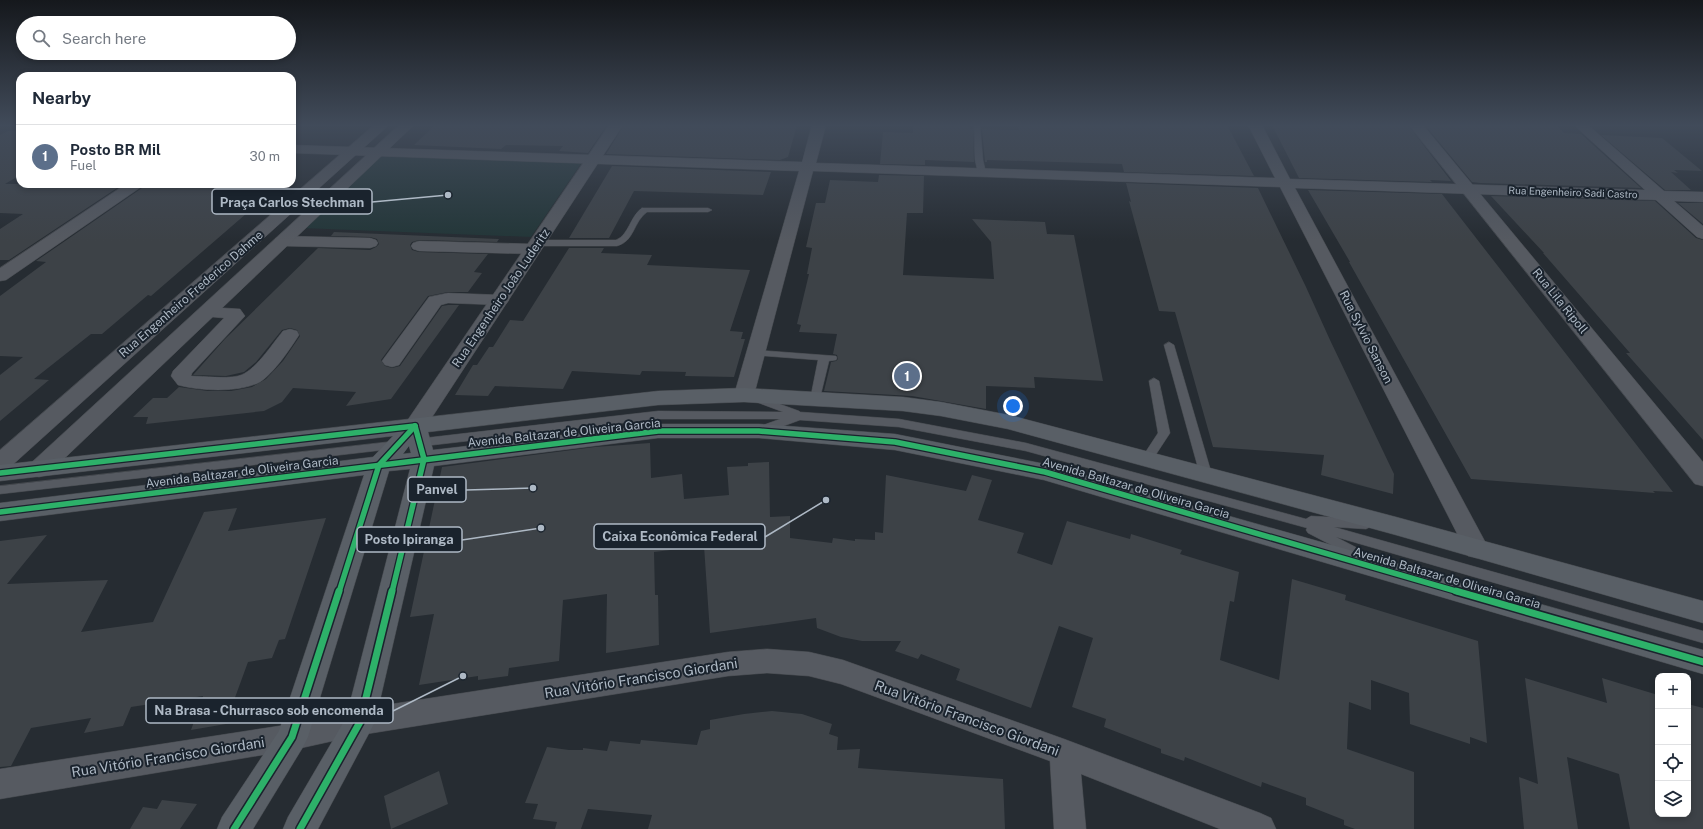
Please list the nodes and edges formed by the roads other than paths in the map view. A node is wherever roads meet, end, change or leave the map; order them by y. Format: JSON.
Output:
{"nodes":[{"id":1,"x":340,"y":164,"type":"edge"},
{"id":2,"x":365,"y":164,"type":"edge"},
{"id":3,"x":590,"y":164,"type":"edge"},
{"id":4,"x":691,"y":164,"type":"edge"},
{"id":5,"x":808,"y":164,"type":"edge"},
{"id":6,"x":980,"y":164,"type":"edge"},
{"id":7,"x":1276,"y":164,"type":"edge"},
{"id":8,"x":1448,"y":164,"type":"edge"},
{"id":9,"x":1624,"y":164,"type":"edge"},
{"id":10,"x":807,"y":168,"type":"junction"},
{"id":11,"x":982,"y":173,"type":"junction"},
{"id":12,"x":1286,"y":182,"type":"junction"},
{"id":13,"x":130,"y":188,"type":"edge"},
{"id":14,"x":1468,"y":188,"type":"junction"},
{"id":15,"x":1660,"y":195,"type":"junction"},
{"id":16,"x":1703,"y":197,"type":"edge"},
{"id":17,"x":708,"y":210,"type":"dead end"},
{"id":18,"x":1703,"y":234,"type":"edge"},
{"id":19,"x":282,"y":241,"type":"junction"},
{"id":20,"x":370,"y":243,"type":"dead end"},
{"id":21,"x":419,"y":246,"type":"dead end"},
{"id":22,"x":536,"y":246,"type":"junction"},
{"id":23,"x":0,"y":276,"type":"edge"},
{"id":24,"x":500,"y":300,"type":"junction"},
{"id":25,"x":206,"y":312,"type":"junction"},
{"id":26,"x":290,"y":335,"type":"dead end"},
{"id":27,"x":1169,"y":345,"type":"dead end"},
{"id":28,"x":756,"y":353,"type":"junction"},
{"id":29,"x":392,"y":361,"type":"dead end"},
{"id":30,"x":1154,"y":381,"type":"dead end"},
{"id":31,"x":744,"y":395,"type":"junction"},
{"id":32,"x":809,"y":408,"type":"junction"},
{"id":33,"x":759,"y":431,"type":"junction"},
{"id":34,"x":420,"y":442,"type":"junction"},
{"id":35,"x":397,"y":445,"type":"junction"},
{"id":36,"x":1147,"y":459,"type":"junction"},
{"id":37,"x":0,"y":463,"type":"edge"},
{"id":38,"x":379,"y":464,"type":"junction"},
{"id":39,"x":39,"y":469,"type":"junction"},
{"id":40,"x":0,"y":473,"type":"edge"},
{"id":41,"x":1206,"y":475,"type":"junction"},
{"id":42,"x":1703,"y":478,"type":"edge"},
{"id":43,"x":0,"y":490,"type":"edge"},
{"id":44,"x":0,"y":512,"type":"edge"},
{"id":45,"x":1290,"y":519,"type":"junction"},
{"id":46,"x":1396,"y":526,"type":"junction"},
{"id":47,"x":1477,"y":549,"type":"junction"},
{"id":48,"x":1395,"y":573,"type":"junction"},
{"id":49,"x":1703,"y":612,"type":"edge"},
{"id":50,"x":1703,"y":637,"type":"edge"},
{"id":51,"x":1703,"y":662,"type":"edge"},
{"id":52,"x":360,"y":722,"type":"junction"},
{"id":53,"x":292,"y":737,"type":"junction"},
{"id":54,"x":1064,"y":753,"type":"junction"},
{"id":55,"x":0,"y":784,"type":"edge"},
{"id":56,"x":234,"y":829,"type":"edge"},
{"id":57,"x":300,"y":829,"type":"edge"},
{"id":58,"x":1070,"y":829,"type":"edge"},
{"id":59,"x":1260,"y":829,"type":"edge"}],
"edges":[{"from":1,"to":37,"type":"street","name":"Rua Engenheiro Frederico Dahme"},
{"from":2,"to":19,"type":"street","name":"Rua Engenheiro Frederico Dahme"},
{"from":3,"to":22,"type":"street","name":"Rua Engenheiro João Luderitz"},
{"from":4,"to":10,"type":"street","name":"Rua Engenheiro Sadi Castro"},
{"from":5,"to":10,"type":"street"},
{"from":6,"to":11,"type":"lane"},
{"from":7,"to":12,"type":"street","name":"Rua Sylvio Sanson"},
{"from":8,"to":14,"type":"street","name":"Rua Lila Ripoll"},
{"from":9,"to":15,"type":"street"},
{"from":10,"to":11,"type":"street","name":"Rua Engenheiro Sadi Castro"},
{"from":10,"to":28,"type":"street"},
{"from":11,"to":12,"type":"street","name":"Rua Engenheiro Sadi Castro"},
{"from":12,"to":14,"type":"street","name":"Rua Engenheiro Sadi Castro"},
{"from":12,"to":47,"type":"street","name":"Rua Sylvio Sanson"},
{"from":13,"to":23,"type":"street"},
{"from":14,"to":15,"type":"street","name":"Rua Engenheiro Sadi Castro"},
{"from":14,"to":42,"type":"street","name":"Rua Lila Ripoll"},
{"from":15,"to":16,"type":"street","name":"Rua Engenheiro Sadi Castro"},
{"from":15,"to":18,"type":"street"},
{"from":17,"to":22,"type":"lane"},
{"from":19,"to":20,"type":"street"},
{"from":19,"to":25,"type":"street","name":"Rua Engenheiro Frederico Dahme"},
{"from":21,"to":22,"type":"street"},
{"from":22,"to":24,"type":"street","name":"Rua Engenheiro João Luderitz"},
{"from":24,"to":29,"type":"street"},
{"from":24,"to":34,"type":"street","name":"Rua Engenheiro João Luderitz"},
{"from":25,"to":26,"type":"street"},
{"from":25,"to":39,"type":"street","name":"Rua Engenheiro Frederico Dahme"},
{"from":27,"to":41,"type":"lane"},
{"from":28,"to":31,"type":"street"},
{"from":28,"to":32,"type":"lane"},
{"from":30,"to":36,"type":"lane"},
{"from":31,"to":32,"type":"main road","name":"Avenida Baltazar de Oliveira Garcia"},
{"from":31,"to":34,"type":"main road","name":"Avenida Baltazar de Oliveira Garcia"},
{"from":32,"to":33,"type":"lane"},
{"from":32,"to":34,"type":"lane"},
{"from":32,"to":36,"type":"main road","name":"Avenida Baltazar de Oliveira Garcia"},
{"from":32,"to":45,"type":"lane"},
{"from":33,"to":34,"type":"main road","name":"Avenida Baltazar de Oliveira Garcia"},
{"from":33,"to":48,"type":"main road","name":"Avenida Baltazar de Oliveira Garcia"},
{"from":34,"to":35,"type":"main road","name":"Rua Engenheiro João Luderitz"},
{"from":34,"to":38,"type":"main road","name":"Avenida Baltazar de Oliveira Garcia"},
{"from":34,"to":39,"type":"main road","name":"Avenida Baltazar de Oliveira Garcia"},
{"from":34,"to":52,"type":"main road"},
{"from":35,"to":38,"type":"main road","name":"Rua Engenheiro João Luderitz"},
{"from":35,"to":43,"type":"lane"},
{"from":36,"to":41,"type":"main road","name":"Avenida Baltazar de Oliveira Garcia"},
{"from":38,"to":44,"type":"main road","name":"Avenida Baltazar de Oliveira Garcia"},
{"from":38,"to":53,"type":"main road"},
{"from":39,"to":40,"type":"main road","name":"Avenida Baltazar de Oliveira Garcia"},
{"from":41,"to":46,"type":"main road","name":"Avenida Baltazar de Oliveira Garcia"},
{"from":45,"to":46,"type":"lane"},
{"from":45,"to":48,"type":"lane"},
{"from":45,"to":50,"type":"lane"},
{"from":46,"to":47,"type":"main road","name":"Avenida Baltazar de Oliveira Garcia"},
{"from":47,"to":49,"type":"main road","name":"Avenida Baltazar de Oliveira Garcia"},
{"from":48,"to":51,"type":"main road","name":"Avenida Baltazar de Oliveira Garcia"},
{"from":52,"to":53,"type":"street","name":"Rua Vitório Francisco Giordani"},
{"from":52,"to":54,"type":"street","name":"Rua Vitório Francisco Giordani"},
{"from":52,"to":57,"type":"main road"},
{"from":53,"to":55,"type":"street","name":"Rua Vitório Francisco Giordani"},
{"from":53,"to":56,"type":"main road"},
{"from":54,"to":58,"type":"street"},
{"from":54,"to":59,"type":"street","name":"Rua Vitório Francisco Giordani"}]}
